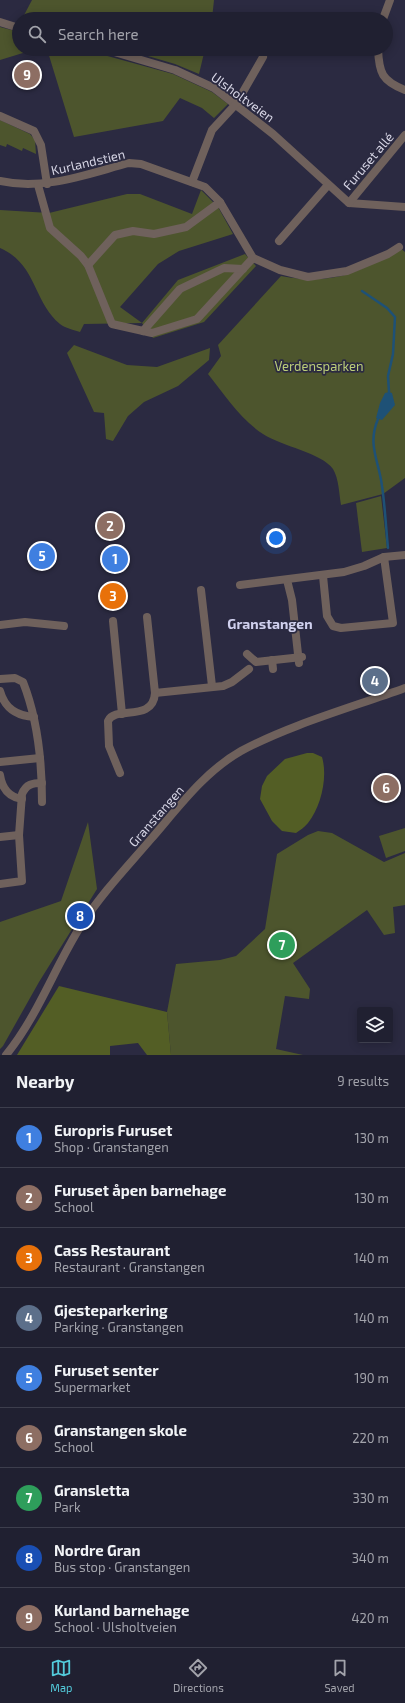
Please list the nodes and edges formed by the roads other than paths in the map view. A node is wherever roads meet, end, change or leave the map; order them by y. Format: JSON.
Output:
{"nodes":[{"id":1,"x":390,"y":0,"type":"edge"},
{"id":2,"x":386,"y":12,"type":"edge"},
{"id":3,"x":0,"y":22,"type":"edge"},
{"id":4,"x":12,"y":26,"type":"edge"},
{"id":5,"x":127,"y":56,"type":"edge"},
{"id":6,"x":378,"y":56,"type":"edge"},
{"id":7,"x":264,"y":57,"type":"dead end"},
{"id":8,"x":405,"y":90,"type":"edge"},
{"id":9,"x":236,"y":104,"type":"junction"},
{"id":10,"x":0,"y":116,"type":"edge"},
{"id":11,"x":405,"y":135,"type":"edge"},
{"id":12,"x":0,"y":181,"type":"edge"},
{"id":13,"x":192,"y":182,"type":"junction"},
{"id":14,"x":47,"y":184,"type":"junction"},
{"id":15,"x":38,"y":185,"type":"junction"},
{"id":16,"x":328,"y":185,"type":"junction"},
{"id":17,"x":220,"y":202,"type":"junction"},
{"id":18,"x":349,"y":203,"type":"junction"},
{"id":19,"x":405,"y":207,"type":"edge"},
{"id":20,"x":279,"y":241,"type":"dead end"},
{"id":21,"x":399,"y":246,"type":"dead end"},
{"id":22,"x":253,"y":258,"type":"junction"},
{"id":23,"x":88,"y":265,"type":"junction"},
{"id":24,"x":243,"y":269,"type":"junction"},
{"id":25,"x":143,"y":331,"type":"junction"},
{"id":26,"x":405,"y":555,"type":"edge"},
{"id":27,"x":384,"y":557,"type":"junction"},
{"id":28,"x":323,"y":576,"type":"junction"},
{"id":29,"x":287,"y":580,"type":"junction"},
{"id":30,"x":240,"y":585,"type":"dead end"},
{"id":31,"x":201,"y":590,"type":"dead end"},
{"id":32,"x":147,"y":617,"type":"dead end"},
{"id":33,"x":113,"y":621,"type":"dead end"},
{"id":34,"x":0,"y":625,"type":"edge"},
{"id":35,"x":64,"y":626,"type":"dead end"},
{"id":36,"x":247,"y":654,"type":"dead end"},
{"id":37,"x":249,"y":669,"type":"dead end"},
{"id":38,"x":0,"y":680,"type":"edge"},
{"id":39,"x":212,"y":686,"type":"junction"},
{"id":40,"x":405,"y":688,"type":"edge"},
{"id":41,"x":0,"y":691,"type":"edge"},
{"id":42,"x":155,"y":693,"type":"junction"},
{"id":43,"x":122,"y":714,"type":"junction"},
{"id":44,"x":34,"y":717,"type":"junction"},
{"id":45,"x":40,"y":758,"type":"junction"},
{"id":46,"x":0,"y":762,"type":"edge"},
{"id":47,"x":120,"y":773,"type":"dead end"},
{"id":48,"x":0,"y":775,"type":"edge"},
{"id":49,"x":42,"y":782,"type":"junction"},
{"id":50,"x":22,"y":799,"type":"junction"},
{"id":51,"x":42,"y":802,"type":"dead end"},
{"id":52,"x":19,"y":835,"type":"junction"},
{"id":53,"x":0,"y":837,"type":"edge"},
{"id":54,"x":0,"y":884,"type":"edge"},
{"id":55,"x":6,"y":1055,"type":"edge"}],
"edges":[{"from":1,"to":2,"type":"street"},
{"from":3,"to":4,"type":"street"},
{"from":5,"to":9,"type":"street","name":"Ulsholtveien"},
{"from":6,"to":8,"type":"street"},
{"from":7,"to":9,"type":"street"},
{"from":9,"to":13,"type":"street"},
{"from":9,"to":16,"type":"street","name":"Ulsholtveien"},
{"from":10,"to":14,"type":"street","name":"Kurlandstien"},
{"from":11,"to":18,"type":"street","name":"Furuset allé"},
{"from":12,"to":15,"type":"street","name":"Kurlandstien"},
{"from":13,"to":14,"type":"street","name":"Kurlandstien"},
{"from":13,"to":17,"type":"street","name":"Kurlandstien"},
{"from":14,"to":15,"type":"street","name":"Kurlandstien"},
{"from":15,"to":23,"type":"street","name":"Kurlandstien"},
{"from":16,"to":18,"type":"street","name":"Ulsholtveien"},
{"from":16,"to":20,"type":"street"},
{"from":17,"to":22,"type":"street","name":"Kurlandstien"},
{"from":17,"to":23,"type":"street"},
{"from":18,"to":19,"type":"street"},
{"from":21,"to":22,"type":"street"},
{"from":22,"to":24,"type":"street","name":"Kurlandstien"},
{"from":23,"to":25,"type":"street","name":"Kurlandstien"},
{"from":24,"to":25,"type":"street"},
{"from":24,"to":25,"type":"street","name":"Kurlandstien"},
{"from":26,"to":27,"type":"street"},
{"from":27,"to":28,"type":"street"},
{"from":27,"to":28,"type":"street"},
{"from":28,"to":29,"type":"street"},
{"from":29,"to":30,"type":"street"},
{"from":29,"to":36,"type":"street"},
{"from":31,"to":39,"type":"street"},
{"from":32,"to":42,"type":"street"},
{"from":33,"to":43,"type":"street"},
{"from":34,"to":35,"type":"street"},
{"from":37,"to":39,"type":"street"},
{"from":38,"to":44,"type":"street"},
{"from":39,"to":42,"type":"street"},
{"from":40,"to":55,"type":"street","name":"Granstangen"},
{"from":41,"to":44,"type":"street"},
{"from":42,"to":43,"type":"street"},
{"from":43,"to":47,"type":"street"},
{"from":44,"to":45,"type":"street"},
{"from":45,"to":46,"type":"street"},
{"from":45,"to":49,"type":"street"},
{"from":48,"to":50,"type":"street"},
{"from":49,"to":50,"type":"street"},
{"from":49,"to":51,"type":"street"},
{"from":50,"to":52,"type":"street"},
{"from":52,"to":53,"type":"street"},
{"from":52,"to":54,"type":"street"}]}
